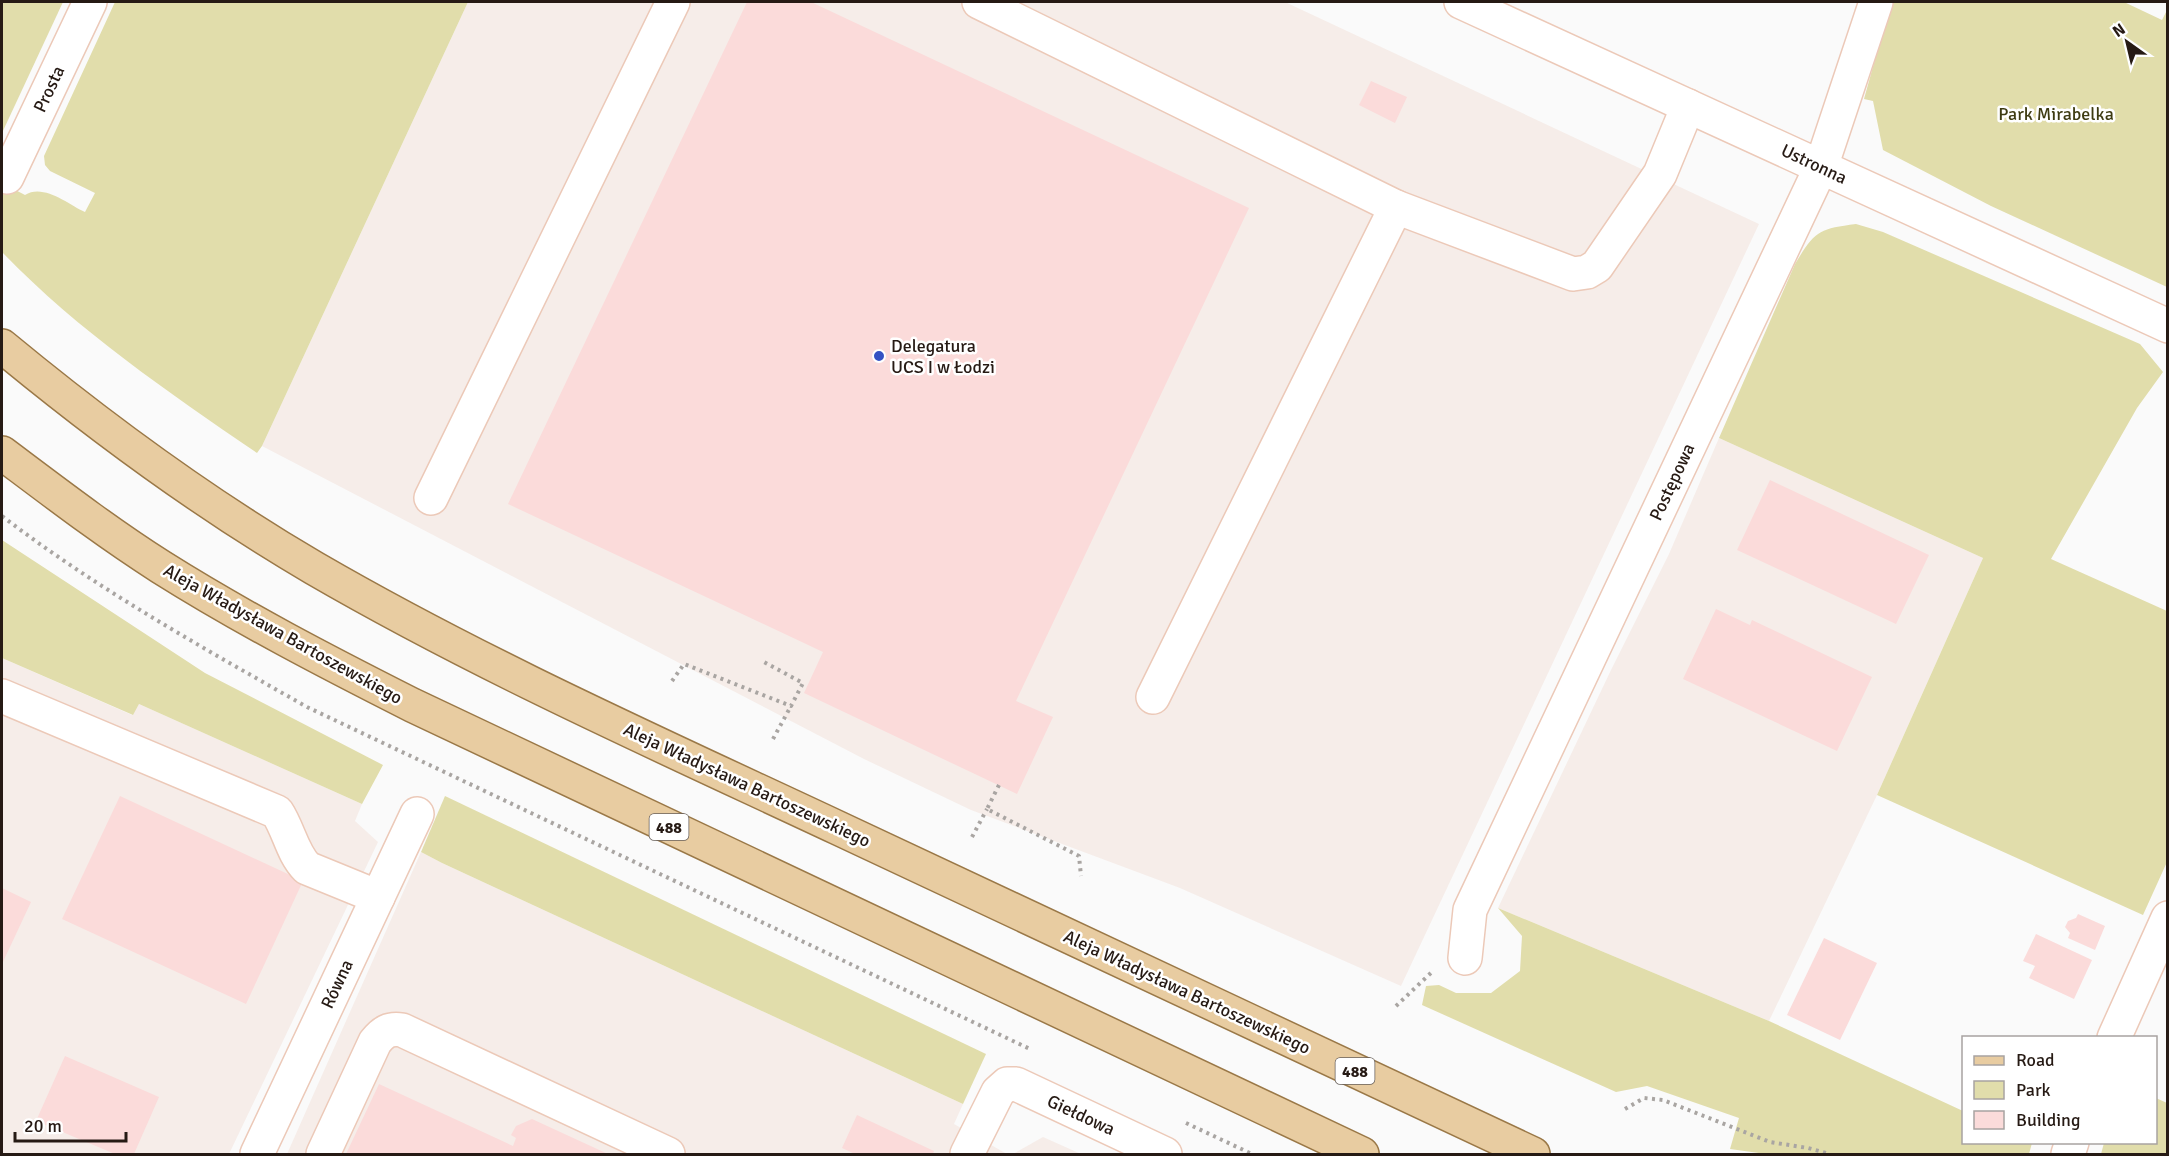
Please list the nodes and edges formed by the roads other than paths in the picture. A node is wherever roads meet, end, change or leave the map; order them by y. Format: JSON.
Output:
{"nodes":[{"id":1,"x":90,"y":2,"type":"edge"},
{"id":2,"x":673,"y":2,"type":"edge"},
{"id":3,"x":979,"y":2,"type":"edge"},
{"id":4,"x":1461,"y":2,"type":"edge"},
{"id":5,"x":1876,"y":2,"type":"edge"},
{"id":6,"x":1689,"y":106,"type":"junction"},
{"id":7,"x":1821,"y":166,"type":"junction"},
{"id":8,"x":7,"y":177,"type":"dead end"},
{"id":9,"x":1396,"y":207,"type":"junction"},
{"id":10,"x":2168,"y":326,"type":"edge"},
{"id":11,"x":2,"y":346,"type":"edge"},
{"id":12,"x":2,"y":453,"type":"edge"},
{"id":13,"x":430,"y":498,"type":"dead end"},
{"id":14,"x":2,"y":696,"type":"edge"},
{"id":15,"x":1153,"y":697,"type":"dead end"},
{"id":16,"x":417,"y":814,"type":"dead end"},
{"id":17,"x":378,"y":897,"type":"junction"},
{"id":18,"x":2168,"y":918,"type":"edge"},
{"id":19,"x":1465,"y":958,"type":"dead end"},
{"id":20,"x":2115,"y":1036,"type":"edge"},
{"id":21,"x":257,"y":1155,"type":"edge"},
{"id":22,"x":323,"y":1155,"type":"edge"},
{"id":23,"x":668,"y":1155,"type":"edge"},
{"id":24,"x":967,"y":1155,"type":"edge"},
{"id":25,"x":1165,"y":1155,"type":"edge"},
{"id":26,"x":1362,"y":1155,"type":"edge"},
{"id":27,"x":1533,"y":1155,"type":"edge"}],
"edges":[{"from":1,"to":8,"type":"street","name":"Prosta"},
{"from":2,"to":13,"type":"street"},
{"from":3,"to":9,"type":"street"},
{"from":4,"to":6,"type":"street","name":"Ustronna"},
{"from":5,"to":7,"type":"street","name":"Postępowa"},
{"from":6,"to":7,"type":"street","name":"Ustronna"},
{"from":6,"to":9,"type":"street"},
{"from":7,"to":10,"type":"street","name":"Ustronna"},
{"from":7,"to":19,"type":"street","name":"Postępowa"},
{"from":9,"to":15,"type":"street"},
{"from":11,"to":27,"type":"main road","name":"Aleja Władysława Bartoszewskiego","number":"488"},
{"from":12,"to":26,"type":"main road","name":"Aleja Władysława Bartoszewskiego","number":"488"},
{"from":14,"to":17,"type":"street"},
{"from":16,"to":17,"type":"street","name":"Równa"},
{"from":17,"to":21,"type":"street","name":"Równa"},
{"from":18,"to":20,"type":"street"},
{"from":22,"to":23,"type":"street"},
{"from":24,"to":25,"type":"street","name":"Giełdowa"}]}
